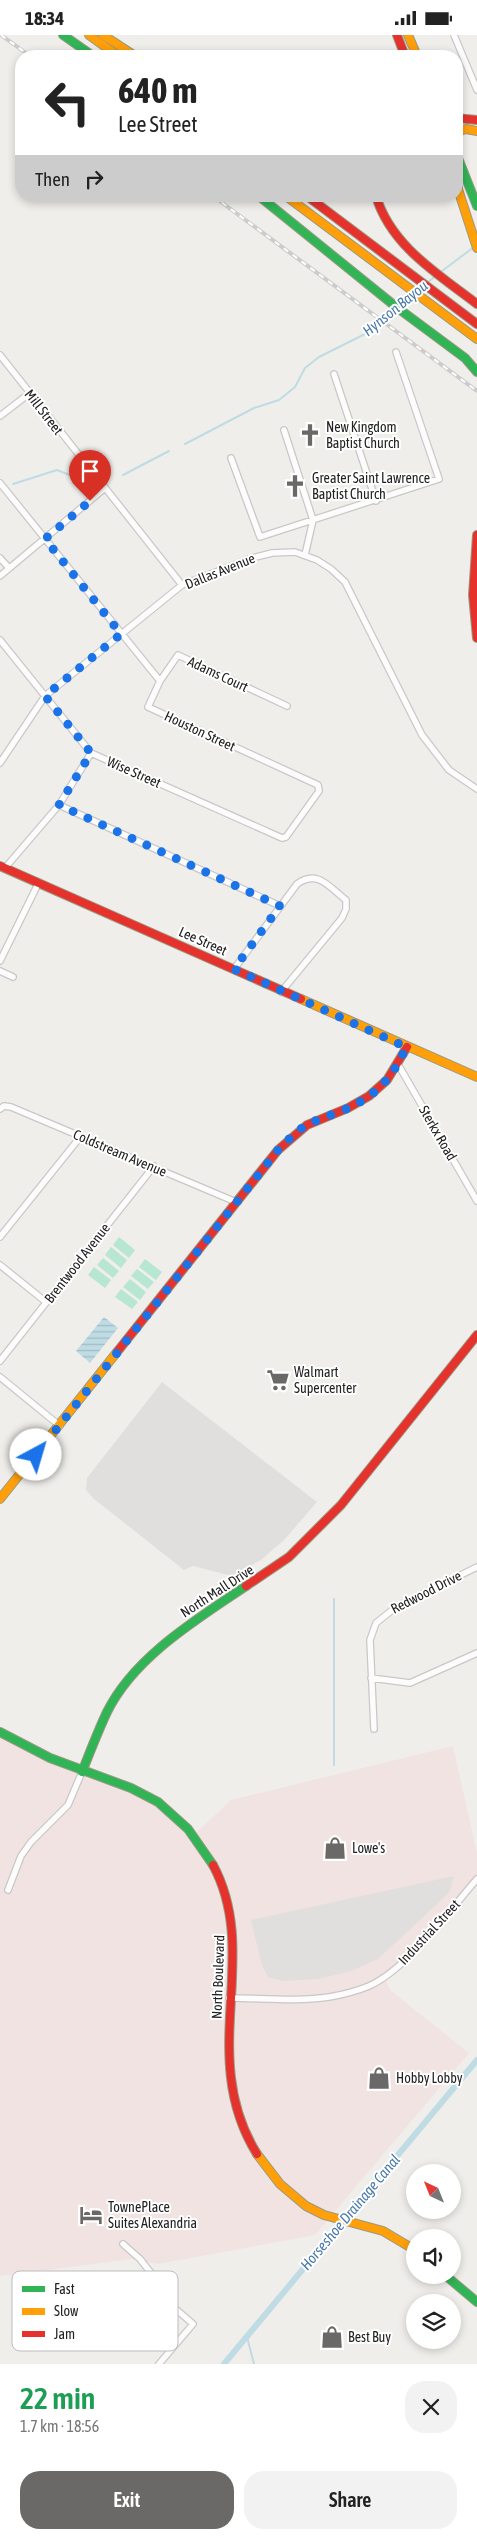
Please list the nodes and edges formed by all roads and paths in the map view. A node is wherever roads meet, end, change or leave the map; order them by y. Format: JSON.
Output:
{"nodes":[{"id":1,"x":63,"y":35,"type":"edge"},
{"id":2,"x":89,"y":35,"type":"edge"},
{"id":3,"x":103,"y":35,"type":"edge"},
{"id":4,"x":397,"y":35,"type":"edge"},
{"id":5,"x":408,"y":35,"type":"edge"},
{"id":6,"x":454,"y":35,"type":"edge"},
{"id":7,"x":84,"y":50,"type":"edge"},
{"id":8,"x":110,"y":50,"type":"edge"},
{"id":9,"x":126,"y":50,"type":"edge"},
{"id":10,"x":403,"y":50,"type":"edge"},
{"id":11,"x":414,"y":50,"type":"edge"},
{"id":12,"x":460,"y":50,"type":"edge"},
{"id":13,"x":463,"y":58,"type":"edge"},
{"id":14,"x":477,"y":90,"type":"edge"},
{"id":15,"x":463,"y":119,"type":"edge"},
{"id":16,"x":477,"y":120,"type":"edge"},
{"id":17,"x":463,"y":130,"type":"edge"},
{"id":18,"x":477,"y":131,"type":"edge"},
{"id":19,"x":463,"y":170,"type":"edge"},
{"id":20,"x":266,"y":202,"type":"edge"},
{"id":21,"x":294,"y":202,"type":"edge"},
{"id":22,"x":315,"y":202,"type":"edge"},
{"id":23,"x":378,"y":202,"type":"edge"},
{"id":24,"x":463,"y":202,"type":"edge"},
{"id":25,"x":477,"y":205,"type":"edge"},
{"id":26,"x":477,"y":247,"type":"edge"},
{"id":27,"x":477,"y":304,"type":"edge"},
{"id":28,"x":477,"y":325,"type":"edge"},
{"id":29,"x":477,"y":339,"type":"edge"},
{"id":30,"x":396,"y":352,"type":"dead end"},
{"id":31,"x":0,"y":355,"type":"edge"},
{"id":32,"x":465,"y":358,"type":"junction"},
{"id":33,"x":477,"y":359,"type":"edge"},
{"id":34,"x":477,"y":372,"type":"edge"},
{"id":35,"x":334,"y":374,"type":"dead end"},
{"id":36,"x":30,"y":393,"type":"junction"},
{"id":37,"x":0,"y":416,"type":"edge"},
{"id":38,"x":284,"y":429,"type":"dead end"},
{"id":39,"x":231,"y":457,"type":"dead end"},
{"id":40,"x":0,"y":483,"type":"edge"},
{"id":41,"x":105,"y":488,"type":"junction"},
{"id":42,"x":376,"y":501,"type":"junction"},
{"id":43,"x":313,"y":520,"type":"junction"},
{"id":44,"x":477,"y":535,"type":"edge"},
{"id":45,"x":45,"y":539,"type":"junction"},
{"id":46,"x":305,"y":555,"type":"junction"},
{"id":47,"x":0,"y":558,"type":"edge"},
{"id":48,"x":9,"y":568,"type":"junction"},
{"id":49,"x":0,"y":576,"type":"edge"},
{"id":50,"x":182,"y":585,"type":"junction"},
{"id":51,"x":121,"y":634,"type":"junction"},
{"id":52,"x":477,"y":638,"type":"edge"},
{"id":53,"x":0,"y":640,"type":"edge"},
{"id":54,"x":160,"y":681,"type":"junction"},
{"id":55,"x":45,"y":696,"type":"junction"},
{"id":56,"x":287,"y":706,"type":"dead end"},
{"id":57,"x":91,"y":753,"type":"junction"},
{"id":58,"x":0,"y":763,"type":"edge"},
{"id":59,"x":477,"y":789,"type":"edge"},
{"id":60,"x":59,"y":805,"type":"junction"},
{"id":61,"x":282,"y":838,"type":"joint"},
{"id":62,"x":2,"y":867,"type":"edge"},
{"id":63,"x":39,"y":882,"type":"junction"},
{"id":64,"x":280,"y":906,"type":"junction"},
{"id":65,"x":0,"y":961,"type":"edge"},
{"id":66,"x":234,"y":969,"type":"junction"},
{"id":67,"x":0,"y":971,"type":"edge"},
{"id":68,"x":13,"y":977,"type":"dead end"},
{"id":69,"x":281,"y":992,"type":"junction"},
{"id":70,"x":406,"y":1047,"type":"junction"},
{"id":71,"x":399,"y":1065,"type":"junction"},
{"id":72,"x":477,"y":1077,"type":"edge"},
{"id":73,"x":2,"y":1108,"type":"edge"},
{"id":74,"x":81,"y":1136,"type":"junction"},
{"id":75,"x":154,"y":1166,"type":"junction"},
{"id":76,"x":477,"y":1201,"type":"edge"},
{"id":77,"x":236,"y":1202,"type":"junction"},
{"id":78,"x":0,"y":1237,"type":"edge"},
{"id":79,"x":0,"y":1265,"type":"edge"},
{"id":80,"x":46,"y":1302,"type":"junction"},
{"id":81,"x":477,"y":1335,"type":"edge"},
{"id":82,"x":0,"y":1361,"type":"edge"},
{"id":83,"x":0,"y":1377,"type":"edge"},
{"id":84,"x":60,"y":1426,"type":"junction"},
{"id":85,"x":0,"y":1499,"type":"edge"},
{"id":86,"x":477,"y":1567,"type":"edge"},
{"id":87,"x":477,"y":1653,"type":"edge"},
{"id":88,"x":371,"y":1678,"type":"junction"},
{"id":89,"x":374,"y":1729,"type":"dead end"},
{"id":90,"x":0,"y":1731,"type":"edge"},
{"id":91,"x":82,"y":1772,"type":"junction"},
{"id":92,"x":477,"y":1879,"type":"edge"},
{"id":93,"x":8,"y":1890,"type":"dead end"},
{"id":94,"x":229,"y":1998,"type":"junction"},
{"id":95,"x":406,"y":2243,"type":"edge"},
{"id":96,"x":123,"y":2245,"type":"dead end"},
{"id":97,"x":149,"y":2271,"type":"edge"},
{"id":98,"x":456,"y":2284,"type":"edge"},
{"id":99,"x":477,"y":2302,"type":"edge"},
{"id":100,"x":178,"y":2311,"type":"edge"},
{"id":101,"x":178,"y":2340,"type":"edge"},
{"id":102,"x":169,"y":2351,"type":"edge"},
{"id":103,"x":158,"y":2364,"type":"edge"}],
"edges":[{"from":1,"to":7,"type":"main road"},
{"from":2,"to":8,"type":"main road"},
{"from":3,"to":9,"type":"main road"},
{"from":4,"to":10,"type":"main road"},
{"from":5,"to":11,"type":"main road"},
{"from":6,"to":12,"type":"street"},
{"from":13,"to":14,"type":"street"},
{"from":15,"to":16,"type":"main road"},
{"from":17,"to":18,"type":"main road"},
{"from":19,"to":25,"type":"main road"},
{"from":20,"to":32,"type":"main road"},
{"from":21,"to":29,"type":"main road"},
{"from":22,"to":28,"type":"main road"},
{"from":23,"to":27,"type":"main road"},
{"from":24,"to":26,"type":"main road"},
{"from":30,"to":42,"type":"street","name":"Dallas Avenue"},
{"from":31,"to":36,"type":"street","name":"Mill Street"},
{"from":32,"to":33,"type":"main road"},
{"from":32,"to":34,"type":"main road"},
{"from":35,"to":42,"type":"street"},
{"from":36,"to":37,"type":"street"},
{"from":36,"to":41,"type":"street","name":"Mill Street"},
{"from":38,"to":43,"type":"street"},
{"from":39,"to":43,"type":"street","name":"Dallas Avenue"},
{"from":40,"to":45,"type":"street"},
{"from":41,"to":45,"type":"street"},
{"from":41,"to":50,"type":"street","name":"Mill Street"},
{"from":42,"to":43,"type":"street","name":"Dallas Avenue"},
{"from":43,"to":46,"type":"street"},
{"from":44,"to":52,"type":"main road"},
{"from":45,"to":48,"type":"street"},
{"from":45,"to":51,"type":"street"},
{"from":46,"to":50,"type":"street","name":"Dallas Avenue"},
{"from":46,"to":59,"type":"street","name":"Dallas Avenue"},
{"from":47,"to":48,"type":"street"},
{"from":48,"to":49,"type":"street"},
{"from":50,"to":51,"type":"street","name":"Dallas Avenue"},
{"from":51,"to":54,"type":"street"},
{"from":51,"to":55,"type":"street","name":"Dallas Avenue"},
{"from":53,"to":55,"type":"street","name":"Wise Street"},
{"from":54,"to":56,"type":"street","name":"Adams Court"},
{"from":54,"to":61,"type":"street","name":"Houston Street"},
{"from":55,"to":57,"type":"street","name":"Wise Street"},
{"from":55,"to":58,"type":"street","name":"Dallas Avenue"},
{"from":57,"to":60,"type":"street"},
{"from":57,"to":61,"type":"street","name":"Wise Street"},
{"from":60,"to":62,"type":"street"},
{"from":60,"to":64,"type":"street"},
{"from":62,"to":63,"type":"main road","name":"Lee Street"},
{"from":63,"to":65,"type":"street"},
{"from":63,"to":66,"type":"main road","name":"Lee Street"},
{"from":64,"to":66,"type":"street"},
{"from":64,"to":69,"type":"street"},
{"from":66,"to":69,"type":"main road","name":"Lee Street"},
{"from":67,"to":68,"type":"street"},
{"from":69,"to":70,"type":"main road","name":"Lee Street"},
{"from":70,"to":71,"type":"main road"},
{"from":70,"to":72,"type":"main road","name":"Lee Street"},
{"from":71,"to":76,"type":"street","name":"Sterkx Road"},
{"from":71,"to":77,"type":"main road"},
{"from":73,"to":74,"type":"street","name":"Coldstream Avenue"},
{"from":74,"to":75,"type":"street","name":"Coldstream Avenue"},
{"from":74,"to":78,"type":"street"},
{"from":75,"to":77,"type":"street","name":"Coldstream Avenue"},
{"from":75,"to":80,"type":"street","name":"Brentwood Avenue"},
{"from":77,"to":84,"type":"main road"},
{"from":79,"to":80,"type":"street"},
{"from":80,"to":82,"type":"street","name":"Brentwood Avenue"},
{"from":81,"to":91,"type":"main road","name":"North Mall Drive"},
{"from":83,"to":84,"type":"street"},
{"from":84,"to":85,"type":"main road"},
{"from":86,"to":88,"type":"street","name":"Redwood Drive"},
{"from":87,"to":88,"type":"street"},
{"from":88,"to":89,"type":"street","name":"Redwood Drive"},
{"from":90,"to":91,"type":"main road","name":"North Boulevard"},
{"from":91,"to":93,"type":"street","name":"North Mall Drive"},
{"from":91,"to":94,"type":"main road","name":"North Boulevard"},
{"from":92,"to":94,"type":"street","name":"Industrial Street"},
{"from":94,"to":95,"type":"main road","name":"North Boulevard"},
{"from":96,"to":97,"type":"street"},
{"from":98,"to":99,"type":"main road"},
{"from":100,"to":101,"type":"street"},
{"from":102,"to":103,"type":"street"}]}
